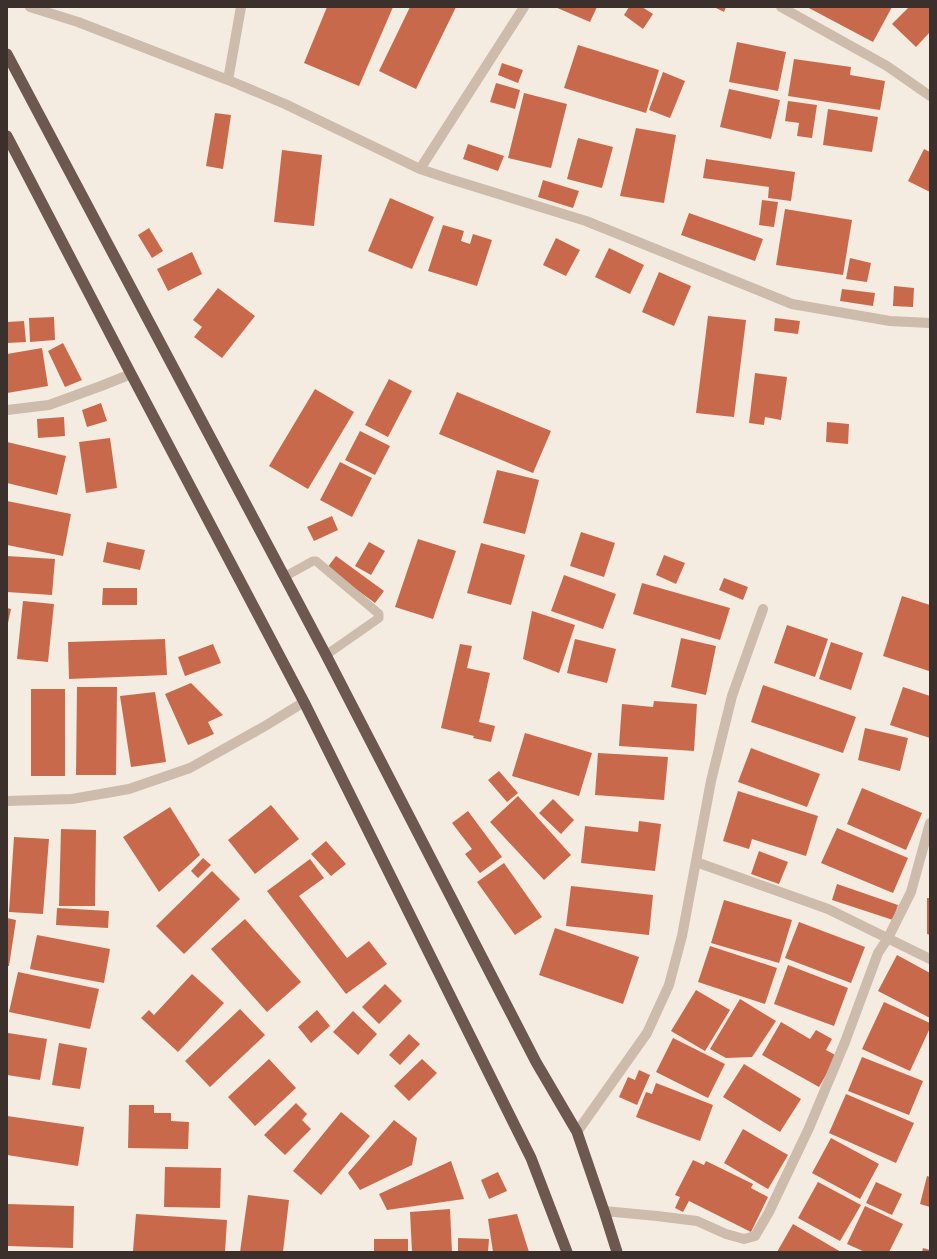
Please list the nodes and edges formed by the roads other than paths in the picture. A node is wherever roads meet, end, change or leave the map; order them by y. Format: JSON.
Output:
{"nodes":[{"id":1,"x":30,"y":7,"type":"edge"},
{"id":2,"x":241,"y":7,"type":"edge"},
{"id":3,"x":524,"y":7,"type":"edge"},
{"id":4,"x":780,"y":7,"type":"edge"},
{"id":5,"x":7,"y":54,"type":"edge"},
{"id":6,"x":228,"y":80,"type":"junction"},
{"id":7,"x":930,"y":96,"type":"edge"},
{"id":8,"x":7,"y":136,"type":"edge"},
{"id":9,"x":420,"y":169,"type":"junction"},
{"id":10,"x":930,"y":323,"type":"edge"},
{"id":11,"x":131,"y":374,"type":"junction"},
{"id":12,"x":7,"y":410,"type":"edge"},
{"id":13,"x":284,"y":577,"type":"junction"},
{"id":14,"x":763,"y":609,"type":"dead end"},
{"id":15,"x":326,"y":656,"type":"junction"},
{"id":16,"x":304,"y":702,"type":"junction"},
{"id":17,"x":7,"y":801,"type":"edge"},
{"id":18,"x":930,"y":823,"type":"edge"},
{"id":19,"x":696,"y":862,"type":"junction"},
{"id":20,"x":888,"y":938,"type":"junction"},
{"id":21,"x":930,"y":959,"type":"edge"},
{"id":22,"x":576,"y":1132,"type":"junction"},
{"id":23,"x":604,"y":1211,"type":"junction"},
{"id":24,"x":567,"y":1252,"type":"edge"},
{"id":25,"x":617,"y":1252,"type":"edge"}],
"edges":[{"from":1,"to":6,"type":"street"},
{"from":2,"to":6,"type":"street"},
{"from":3,"to":9,"type":"street"},
{"from":4,"to":7,"type":"street"},
{"from":5,"to":13,"type":"highway"},
{"from":6,"to":9,"type":"street"},
{"from":8,"to":11,"type":"highway"},
{"from":9,"to":10,"type":"street"},
{"from":11,"to":12,"type":"street"},
{"from":11,"to":16,"type":"highway"},
{"from":13,"to":15,"type":"highway"},
{"from":13,"to":15,"type":"lane"},
{"from":14,"to":19,"type":"street"},
{"from":15,"to":22,"type":"highway"},
{"from":16,"to":17,"type":"street"},
{"from":16,"to":24,"type":"highway"},
{"from":18,"to":20,"type":"street"},
{"from":19,"to":20,"type":"street"},
{"from":19,"to":22,"type":"street"},
{"from":20,"to":21,"type":"street"},
{"from":20,"to":23,"type":"street"},
{"from":22,"to":23,"type":"highway"},
{"from":23,"to":25,"type":"highway"}]}
